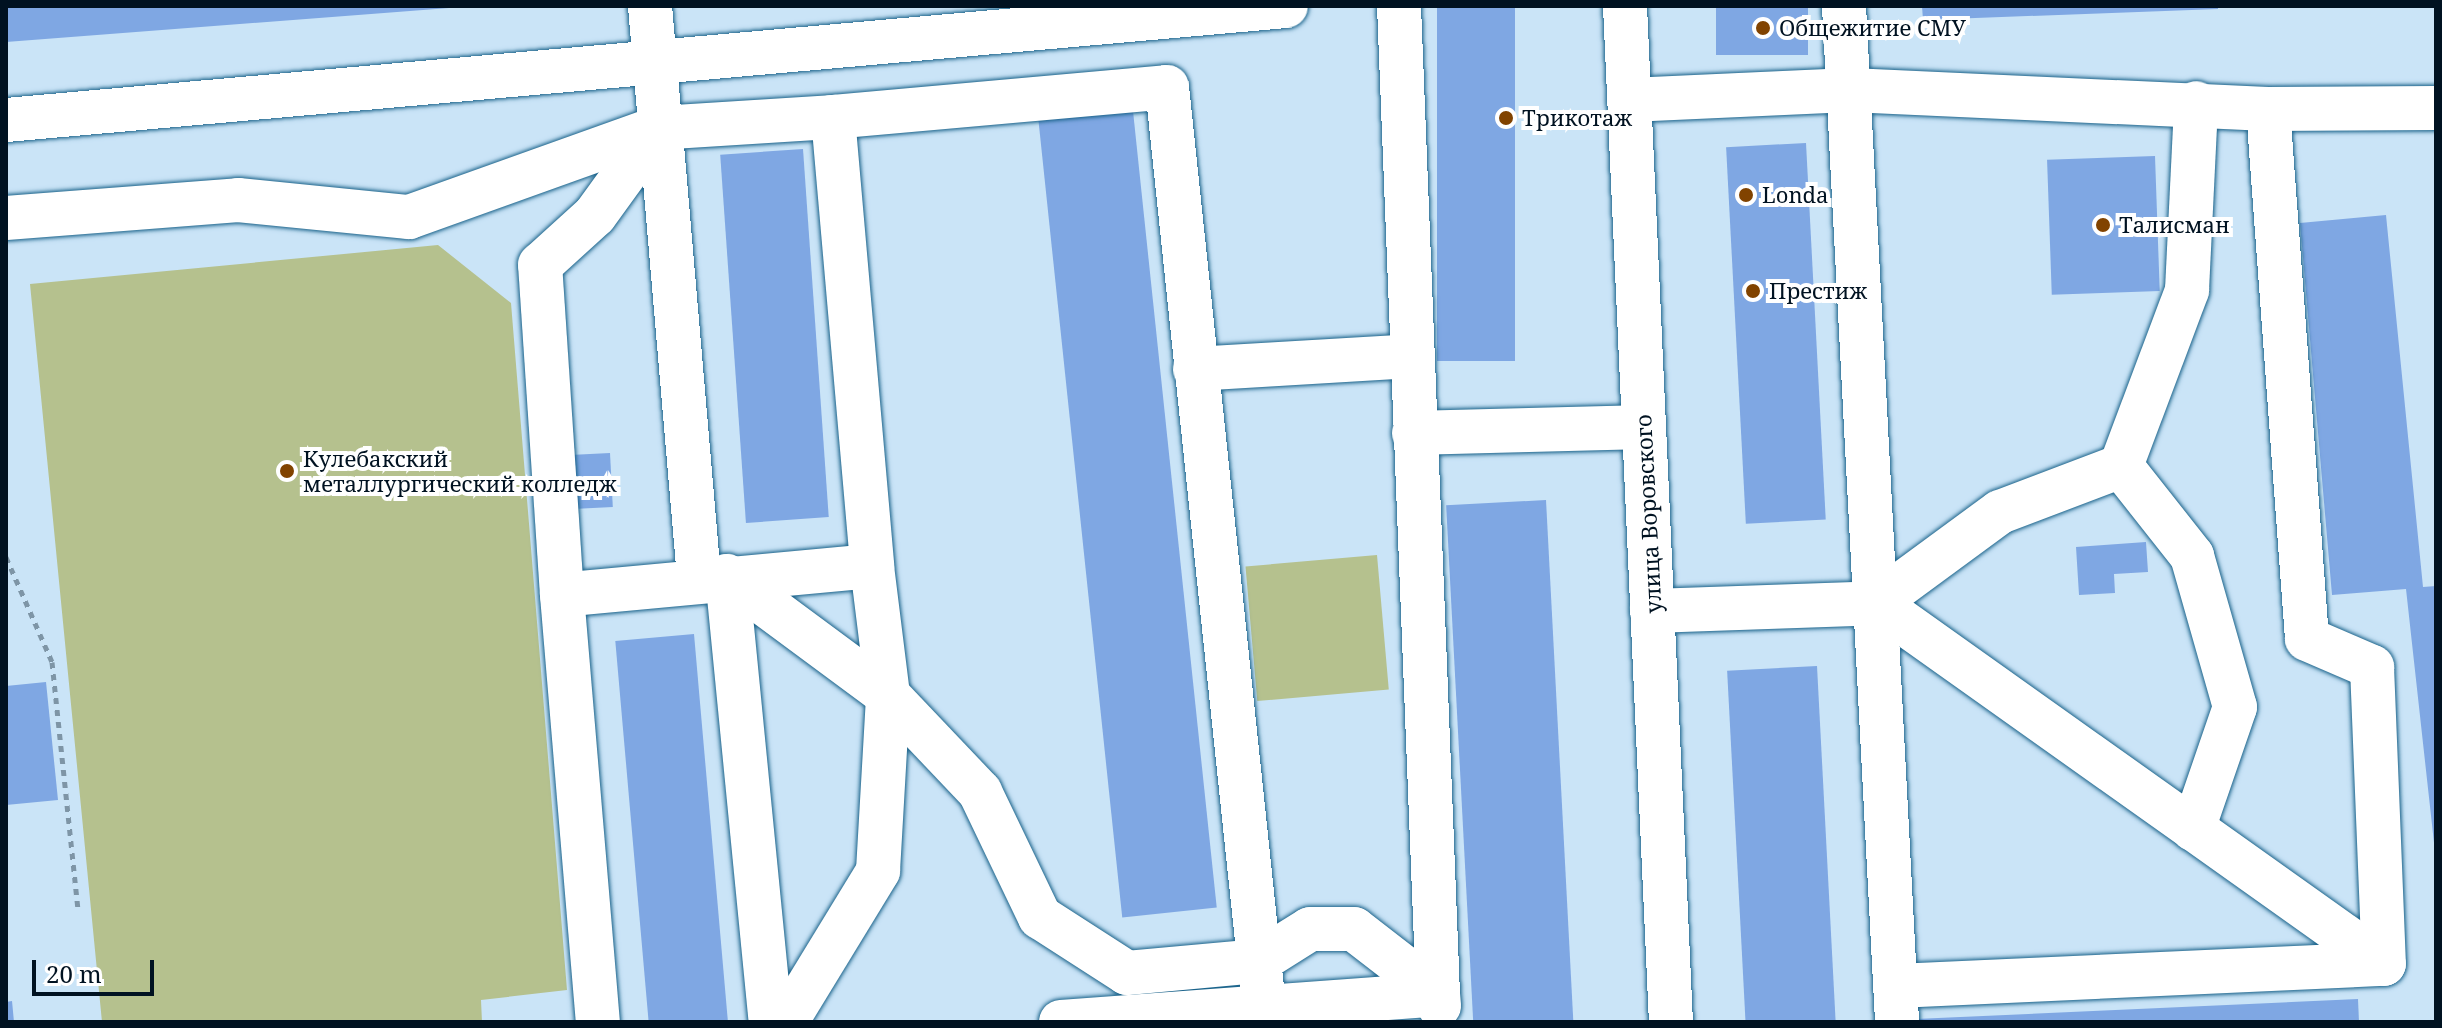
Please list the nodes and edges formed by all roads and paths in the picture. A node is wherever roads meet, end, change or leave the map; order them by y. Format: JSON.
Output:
{"nodes":[{"id":1,"x":650,"y":6,"type":"edge"},
{"id":2,"x":1286,"y":6,"type":"edge"},
{"id":3,"x":1399,"y":6,"type":"edge"},
{"id":4,"x":1625,"y":6,"type":"edge"},
{"id":5,"x":1844,"y":6,"type":"edge"},
{"id":6,"x":655,"y":64,"type":"junction"},
{"id":7,"x":1850,"y":90,"type":"junction"},
{"id":8,"x":1629,"y":100,"type":"junction"},
{"id":9,"x":2196,"y":103,"type":"junction"},
{"id":10,"x":2436,"y":108,"type":"edge"},
{"id":11,"x":2268,"y":109,"type":"junction"},
{"id":12,"x":833,"y":117,"type":"junction"},
{"id":13,"x":6,"y":120,"type":"edge"},
{"id":14,"x":658,"y":128,"type":"junction"},
{"id":15,"x":6,"y":218,"type":"edge"},
{"id":16,"x":1411,"y":356,"type":"junction"},
{"id":17,"x":1195,"y":369,"type":"junction"},
{"id":18,"x":1644,"y":427,"type":"junction"},
{"id":19,"x":1414,"y":433,"type":"junction"},
{"id":20,"x":2121,"y":466,"type":"junction"},
{"id":21,"x":6,"y":557,"type":"edge"},
{"id":22,"x":872,"y":566,"type":"junction"},
{"id":23,"x":713,"y":577,"type":"junction"},
{"id":24,"x":562,"y":595,"type":"junction"},
{"id":25,"x":1876,"y":603,"type":"junction"},
{"id":26,"x":1652,"y":611,"type":"junction"},
{"id":27,"x":888,"y":695,"type":"junction"},
{"id":28,"x":2193,"y":829,"type":"junction"},
{"id":29,"x":78,"y":909,"type":"dead end"},
{"id":30,"x":1259,"y":961,"type":"junction"},
{"id":31,"x":2384,"y":964,"type":"junction"},
{"id":32,"x":1897,"y":1004,"type":"edge"},
{"id":33,"x":1264,"y":1007,"type":"junction"},
{"id":34,"x":1440,"y":1008,"type":"edge"},
{"id":35,"x":598,"y":1022,"type":"edge"},
{"id":36,"x":771,"y":1022,"type":"edge"},
{"id":37,"x":786,"y":1022,"type":"edge"},
{"id":38,"x":1061,"y":1022,"type":"edge"},
{"id":39,"x":1671,"y":1022,"type":"edge"}],
"edges":[{"from":1,"to":6,"type":"street"},
{"from":2,"to":6,"type":"street"},
{"from":3,"to":16,"type":"street"},
{"from":4,"to":8,"type":"street","name":"улица Воровского"},
{"from":5,"to":7,"type":"street"},
{"from":6,"to":13,"type":"street"},
{"from":6,"to":14,"type":"street"},
{"from":7,"to":8,"type":"street"},
{"from":7,"to":9,"type":"street"},
{"from":7,"to":25,"type":"street"},
{"from":8,"to":18,"type":"street","name":"улица Воровского"},
{"from":9,"to":11,"type":"street"},
{"from":9,"to":20,"type":"street"},
{"from":10,"to":11,"type":"street"},
{"from":11,"to":31,"type":"street"},
{"from":12,"to":14,"type":"street"},
{"from":12,"to":17,"type":"street"},
{"from":12,"to":22,"type":"street"},
{"from":14,"to":15,"type":"street"},
{"from":14,"to":23,"type":"street"},
{"from":14,"to":24,"type":"street"},
{"from":16,"to":17,"type":"street"},
{"from":16,"to":19,"type":"street"},
{"from":17,"to":30,"type":"street"},
{"from":18,"to":19,"type":"street"},
{"from":18,"to":26,"type":"street","name":"улица Воровского"},
{"from":19,"to":34,"type":"street"},
{"from":20,"to":25,"type":"street"},
{"from":20,"to":28,"type":"street"},
{"from":21,"to":29,"type":"path"},
{"from":22,"to":23,"type":"street"},
{"from":22,"to":27,"type":"street"},
{"from":23,"to":24,"type":"street"},
{"from":23,"to":27,"type":"street"},
{"from":23,"to":36,"type":"street"},
{"from":24,"to":35,"type":"street"},
{"from":25,"to":26,"type":"street"},
{"from":25,"to":28,"type":"street"},
{"from":25,"to":32,"type":"street"},
{"from":26,"to":39,"type":"street","name":"улица Воровского"},
{"from":27,"to":30,"type":"street"},
{"from":27,"to":37,"type":"street"},
{"from":28,"to":31,"type":"street"},
{"from":30,"to":33,"type":"street"},
{"from":30,"to":34,"type":"street"},
{"from":31,"to":32,"type":"street"},
{"from":33,"to":34,"type":"street"},
{"from":33,"to":38,"type":"street"}]}
